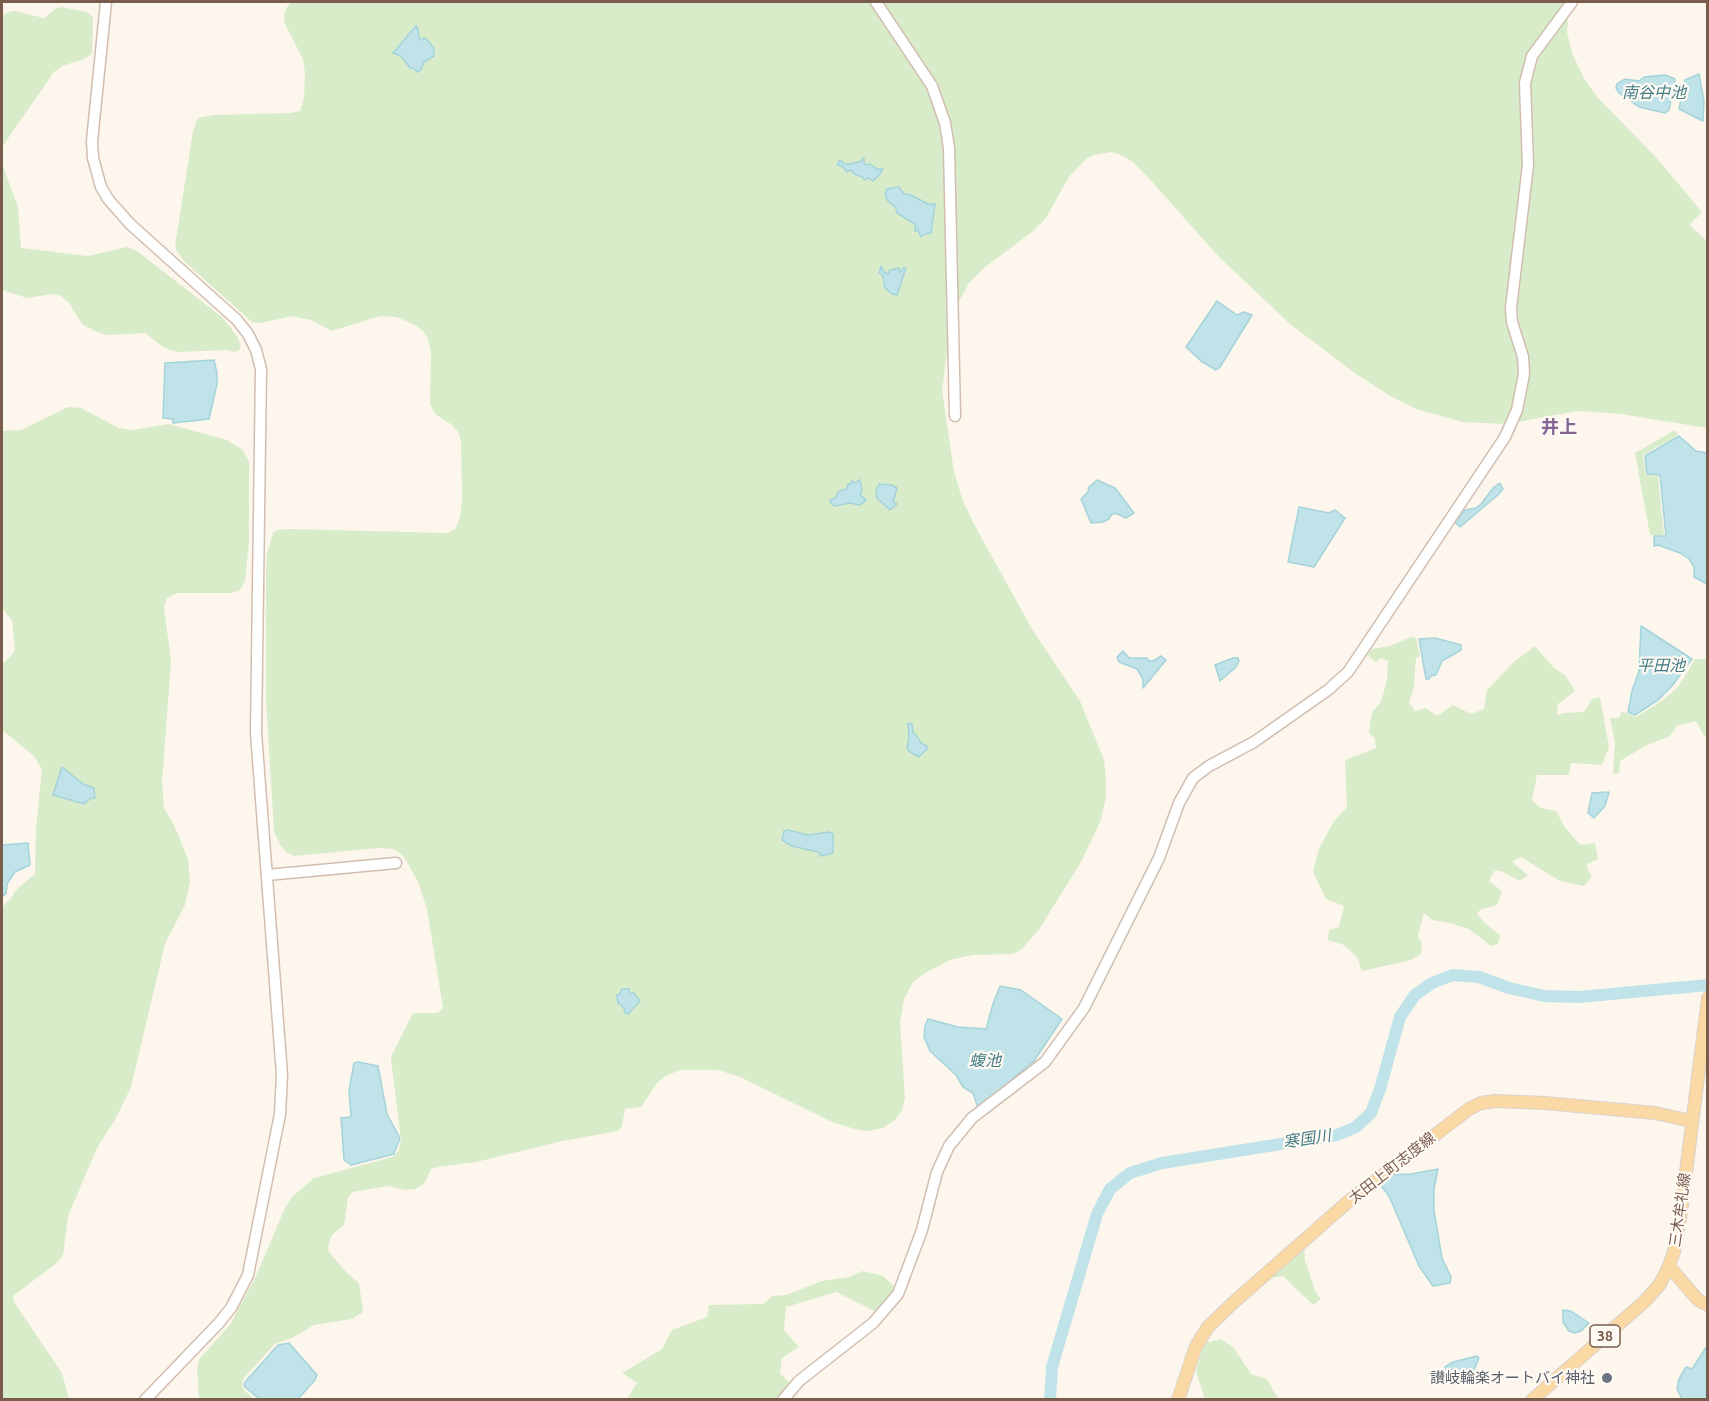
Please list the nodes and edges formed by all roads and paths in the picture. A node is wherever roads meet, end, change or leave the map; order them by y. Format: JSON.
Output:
{"nodes":[{"id":1,"x":106,"y":2,"type":"edge"},
{"id":2,"x":876,"y":2,"type":"edge"},
{"id":3,"x":1572,"y":2,"type":"edge"},
{"id":4,"x":956,"y":416,"type":"dead end"},
{"id":5,"x":396,"y":863,"type":"dead end"},
{"id":6,"x":267,"y":874,"type":"junction"},
{"id":7,"x":1707,"y":998,"type":"edge"},
{"id":8,"x":1691,"y":1121,"type":"junction"},
{"id":9,"x":1670,"y":1266,"type":"junction"},
{"id":10,"x":1707,"y":1305,"type":"edge"},
{"id":11,"x":145,"y":1400,"type":"edge"},
{"id":12,"x":783,"y":1400,"type":"edge"},
{"id":13,"x":1178,"y":1400,"type":"edge"},
{"id":14,"x":1532,"y":1400,"type":"edge"}],
"edges":[{"from":1,"to":6,"type":"street"},
{"from":2,"to":4,"type":"street"},
{"from":3,"to":12,"type":"street"},
{"from":5,"to":6,"type":"street"},
{"from":6,"to":11,"type":"street"},
{"from":7,"to":8,"type":"main road","name":"三木牟礼線","number":"38"},
{"from":8,"to":9,"type":"main road","name":"三木牟礼線","number":"38"},
{"from":8,"to":13,"type":"main road","name":"太田上町志度線"},
{"from":9,"to":10,"type":"main road"},
{"from":9,"to":14,"type":"main road","name":"三木牟礼線","number":"38"}]}
